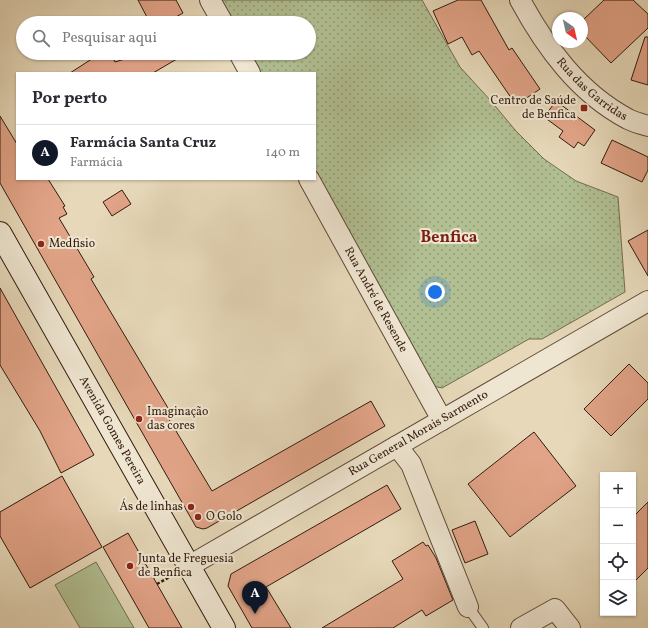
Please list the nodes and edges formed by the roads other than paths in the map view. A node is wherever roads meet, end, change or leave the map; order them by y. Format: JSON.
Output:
{"nodes":[{"id":1,"x":210,"y":0,"type":"edge"},
{"id":2,"x":520,"y":0,"type":"edge"},
{"id":3,"x":219,"y":16,"type":"edge"},
{"id":4,"x":243,"y":60,"type":"edge"},
{"id":5,"x":249,"y":72,"type":"edge"},
{"id":6,"x":648,"y":126,"type":"edge"},
{"id":7,"x":310,"y":180,"type":"edge"},
{"id":8,"x":0,"y":233,"type":"edge"},
{"id":9,"x":648,"y":301,"type":"edge"},
{"id":10,"x":442,"y":420,"type":"junction"},
{"id":11,"x":397,"y":446,"type":"junction"},
{"id":12,"x":189,"y":566,"type":"junction"},
{"id":13,"x":468,"y":606,"type":"joint"},
{"id":14,"x":224,"y":628,"type":"edge"},
{"id":15,"x":483,"y":628,"type":"edge"},
{"id":16,"x":521,"y":628,"type":"edge"},
{"id":17,"x":570,"y":628,"type":"edge"}],
"edges":[{"from":1,"to":3,"type":"street"},
{"from":2,"to":6,"type":"street","name":"Rua das Garridas"},
{"from":4,"to":5,"type":"street"},
{"from":7,"to":10,"type":"street","name":"Rua André de Resende"},
{"from":8,"to":12,"type":"street","name":"Avenida Gomes Pereira"},
{"from":9,"to":10,"type":"street","name":"Rua General Morais Sarmento"},
{"from":10,"to":11,"type":"street","name":"Rua General Morais Sarmento"},
{"from":11,"to":12,"type":"street","name":"Rua General Morais Sarmento"},
{"from":11,"to":13,"type":"street"},
{"from":12,"to":14,"type":"street","name":"Avenida Gomes Pereira"},
{"from":13,"to":15,"type":"lane"},
{"from":16,"to":17,"type":"street"}]}
